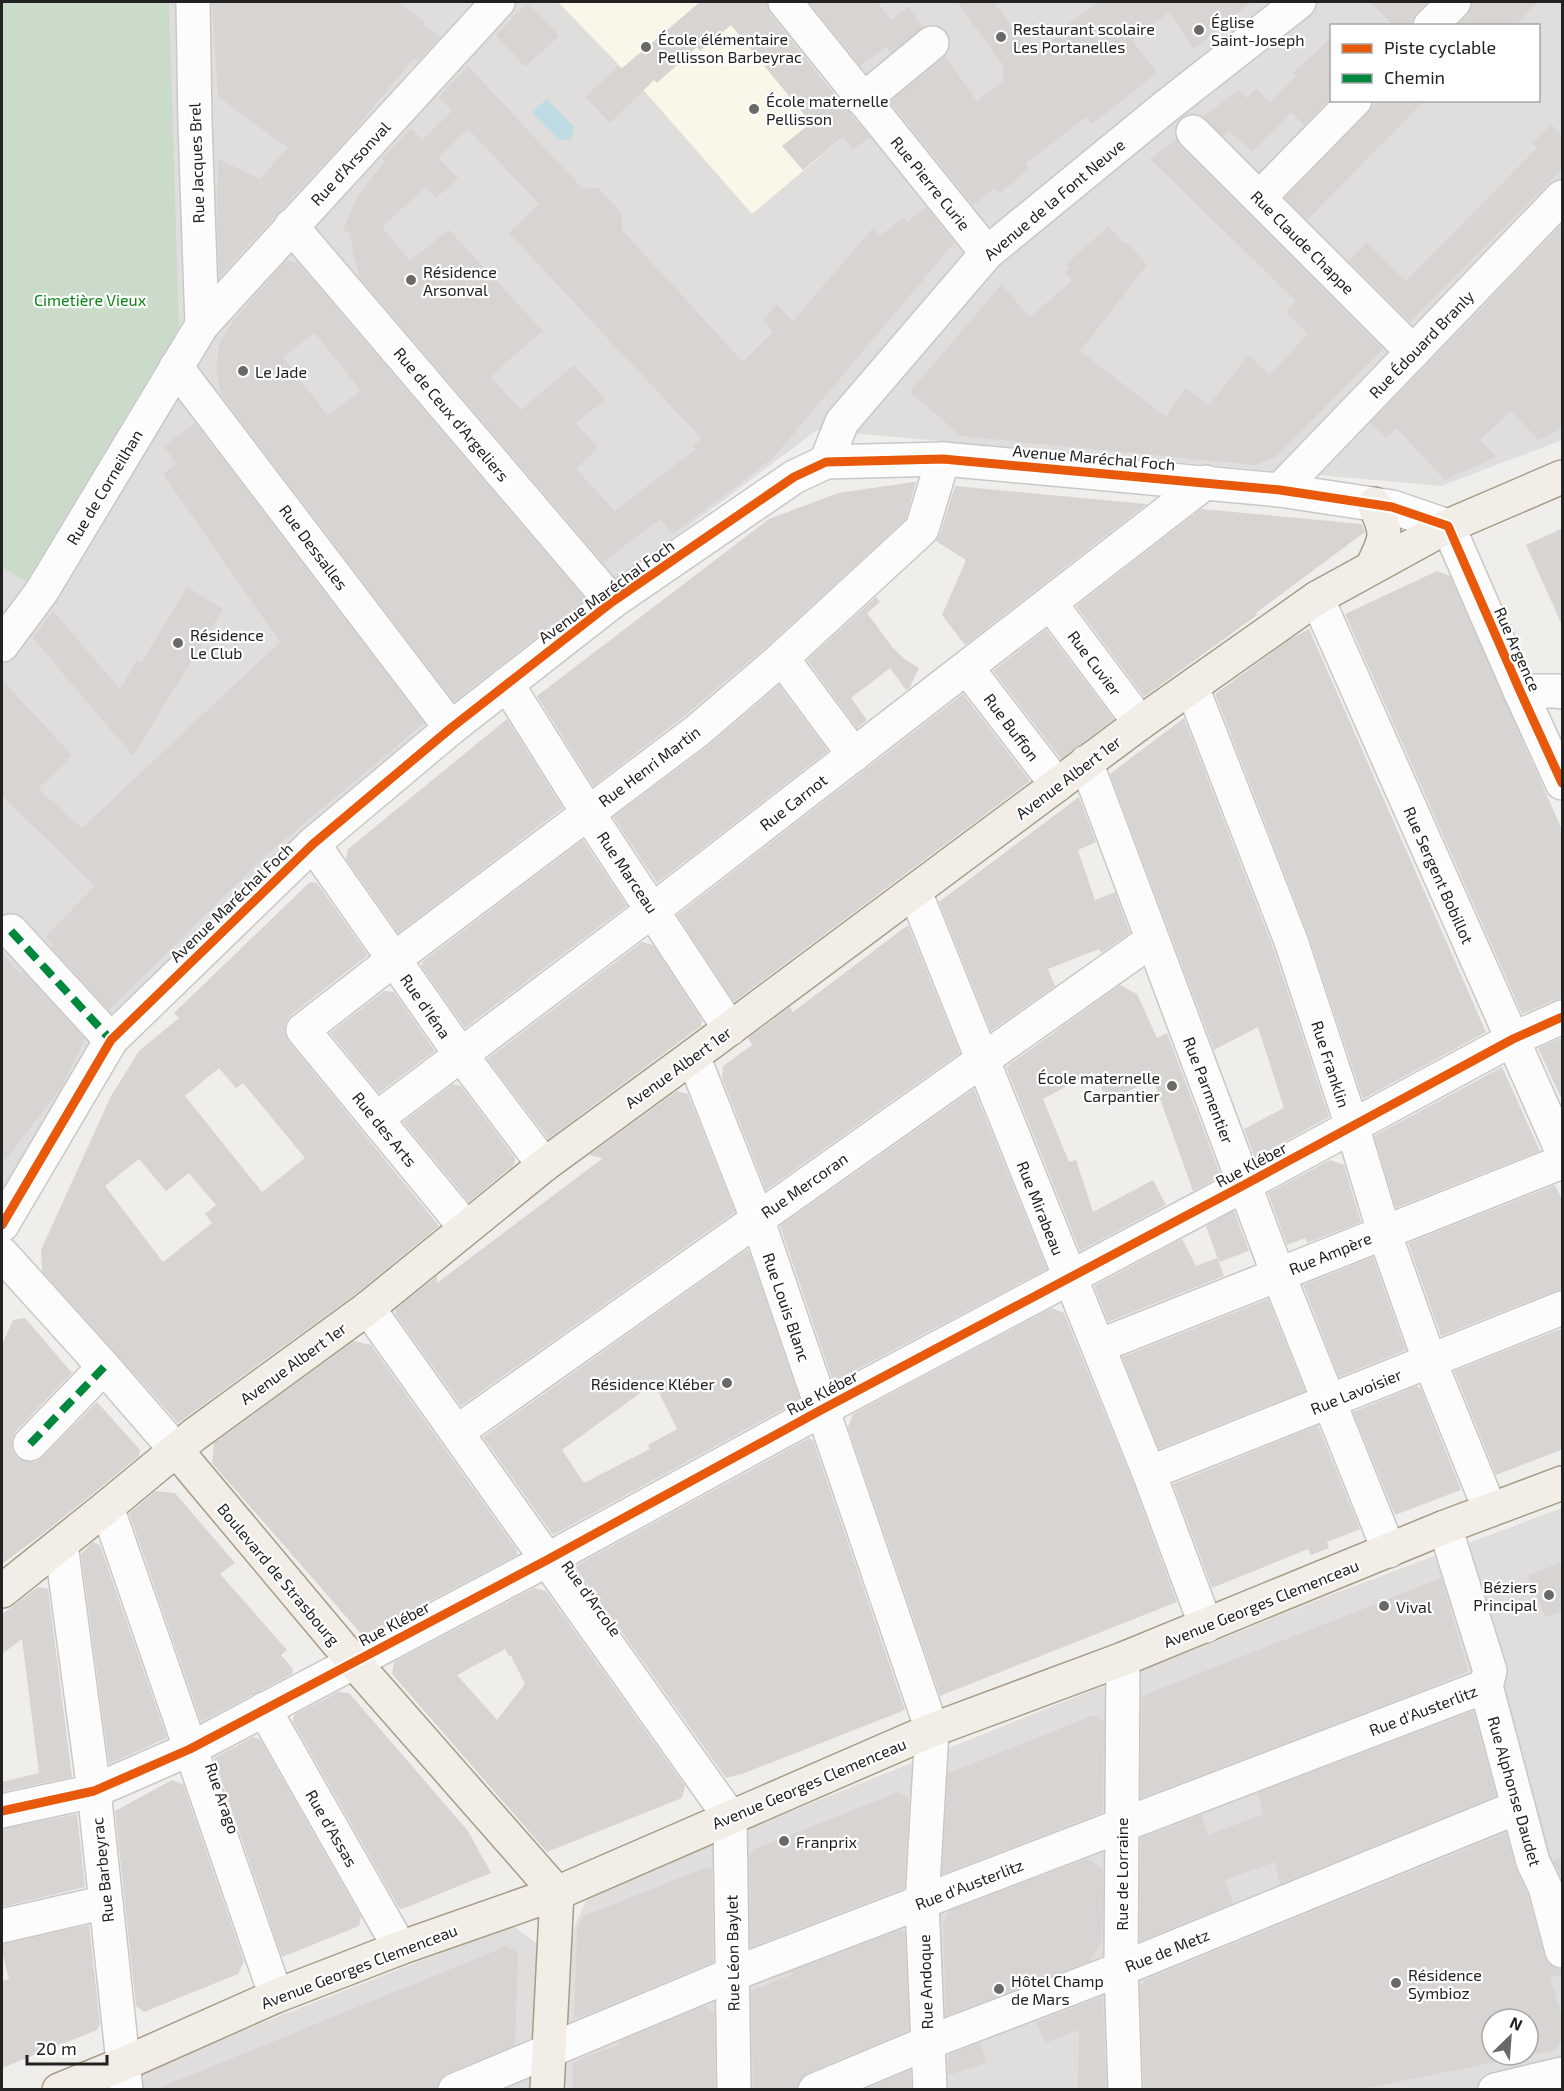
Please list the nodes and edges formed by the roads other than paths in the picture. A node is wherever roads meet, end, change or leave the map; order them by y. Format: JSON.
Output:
{"nodes":[{"id":1,"x":193,"y":2,"type":"edge"},
{"id":2,"x":498,"y":2,"type":"edge"},
{"id":3,"x":785,"y":2,"type":"edge"},
{"id":4,"x":1299,"y":2,"type":"edge"},
{"id":5,"x":1454,"y":2,"type":"edge"},
{"id":6,"x":1432,"y":24,"type":"edge"},
{"id":7,"x":932,"y":43,"type":"dead end"},
{"id":8,"x":863,"y":100,"type":"junction"},
{"id":9,"x":1353,"y":102,"type":"edge"},
{"id":10,"x":1193,"y":132,"type":"dead end"},
{"id":11,"x":1563,"y":197,"type":"edge"},
{"id":12,"x":1258,"y":198,"type":"junction"},
{"id":13,"x":291,"y":226,"type":"junction"},
{"id":14,"x":987,"y":253,"type":"junction"},
{"id":15,"x":202,"y":325,"type":"junction"},
{"id":16,"x":1413,"y":352,"type":"junction"},
{"id":17,"x":176,"y":367,"type":"junction"},
{"id":18,"x":943,"y":459,"type":"junction"},
{"id":19,"x":826,"y":462,"type":"junction"},
{"id":20,"x":1563,"y":477,"type":"edge"},
{"id":21,"x":1206,"y":482,"type":"junction"},
{"id":22,"x":1280,"y":490,"type":"junction"},
{"id":23,"x":1374,"y":504,"type":"junction"},
{"id":24,"x":1448,"y":526,"type":"junction"},
{"id":25,"x":1372,"y":567,"type":"junction"},
{"id":26,"x":1317,"y":598,"type":"junction"},
{"id":27,"x":612,"y":602,"type":"junction"},
{"id":28,"x":1050,"y":603,"type":"junction"},
{"id":29,"x":2,"y":645,"type":"edge"},
{"id":30,"x":782,"y":658,"type":"junction"},
{"id":31,"x":967,"y":668,"type":"junction"},
{"id":32,"x":507,"y":684,"type":"junction"},
{"id":33,"x":1192,"y":687,"type":"junction"},
{"id":34,"x":1520,"y":691,"type":"junction"},
{"id":35,"x":1563,"y":692,"type":"edge"},
{"id":36,"x":1140,"y":723,"type":"junction"},
{"id":37,"x":451,"y":728,"type":"junction"},
{"id":38,"x":854,"y":755,"type":"junction"},
{"id":39,"x":1086,"y":762,"type":"junction"},
{"id":40,"x":1563,"y":783,"type":"edge"},
{"id":41,"x":1057,"y":785,"type":"junction"},
{"id":42,"x":588,"y":813,"type":"junction"},
{"id":43,"x":313,"y":844,"type":"junction"},
{"id":44,"x":915,"y":892,"type":"junction"},
{"id":45,"x":653,"y":910,"type":"junction"},
{"id":46,"x":11,"y":931,"type":"dead end"},
{"id":47,"x":1152,"y":940,"type":"junction"},
{"id":48,"x":393,"y":960,"type":"junction"},
{"id":49,"x":1563,"y":1017,"type":"edge"},
{"id":50,"x":730,"y":1029,"type":"junction"},
{"id":51,"x":303,"y":1030,"type":"joint"},
{"id":52,"x":1513,"y":1039,"type":"junction"},
{"id":53,"x":111,"y":1040,"type":"junction"},
{"id":54,"x":461,"y":1055,"type":"junction"},
{"id":55,"x":693,"y":1056,"type":"junction"},
{"id":56,"x":981,"y":1060,"type":"junction"},
{"id":57,"x":376,"y":1119,"type":"junction"},
{"id":58,"x":1352,"y":1126,"type":"junction"},
{"id":59,"x":1563,"y":1151,"type":"edge"},
{"id":60,"x":1563,"y":1162,"type":"edge"},
{"id":61,"x":544,"y":1165,"type":"junction"},
{"id":62,"x":1245,"y":1185,"type":"junction"},
{"id":63,"x":757,"y":1218,"type":"junction"},
{"id":64,"x":2,"y":1224,"type":"edge"},
{"id":65,"x":466,"y":1228,"type":"junction"},
{"id":66,"x":1384,"y":1232,"type":"junction"},
{"id":67,"x":2,"y":1254,"type":"edge"},
{"id":68,"x":1278,"y":1274,"type":"junction"},
{"id":69,"x":1069,"y":1278,"type":"junction"},
{"id":70,"x":368,"y":1308,"type":"junction"},
{"id":71,"x":1563,"y":1308,"type":"edge"},
{"id":72,"x":1099,"y":1346,"type":"junction"},
{"id":73,"x":1430,"y":1362,"type":"junction"},
{"id":74,"x":104,"y":1367,"type":"junction"},
{"id":75,"x":1329,"y":1402,"type":"junction"},
{"id":76,"x":821,"y":1410,"type":"junction"},
{"id":77,"x":457,"y":1432,"type":"junction"},
{"id":78,"x":30,"y":1444,"type":"dead end"},
{"id":79,"x":176,"y":1450,"type":"junction"},
{"id":80,"x":1149,"y":1473,"type":"junction"},
{"id":81,"x":1563,"y":1483,"type":"edge"},
{"id":82,"x":107,"y":1507,"type":"junction"},
{"id":83,"x":1490,"y":1510,"type":"junction"},
{"id":84,"x":1445,"y":1527,"type":"junction"},
{"id":85,"x":61,"y":1544,"type":"junction"},
{"id":86,"x":1389,"y":1551,"type":"junction"},
{"id":87,"x":546,"y":1560,"type":"junction"},
{"id":88,"x":2,"y":1591,"type":"edge"},
{"id":89,"x":1206,"y":1626,"type":"junction"},
{"id":90,"x":1123,"y":1659,"type":"junction"},
{"id":91,"x":353,"y":1661,"type":"junction"},
{"id":92,"x":1486,"y":1686,"type":"junction"},
{"id":93,"x":264,"y":1708,"type":"junction"},
{"id":94,"x":932,"y":1730,"type":"junction"},
{"id":95,"x":190,"y":1749,"type":"junction"},
{"id":96,"x":94,"y":1791,"type":"junction"},
{"id":97,"x":1518,"y":1807,"type":"junction"},
{"id":98,"x":2,"y":1811,"type":"edge"},
{"id":99,"x":730,"y":1817,"type":"junction"},
{"id":100,"x":1121,"y":1824,"type":"junction"},
{"id":101,"x":558,"y":1893,"type":"junction"},
{"id":102,"x":106,"y":1902,"type":"junction"},
{"id":103,"x":922,"y":1903,"type":"junction"},
{"id":104,"x":2,"y":1926,"type":"edge"},
{"id":105,"x":400,"y":1948,"type":"junction"},
{"id":106,"x":1563,"y":1951,"type":"edge"},
{"id":107,"x":1121,"y":1969,"type":"junction"},
{"id":108,"x":734,"y":1974,"type":"junction"},
{"id":109,"x":276,"y":1996,"type":"junction"},
{"id":110,"x":927,"y":2043,"type":"junction"},
{"id":111,"x":549,"y":2050,"type":"junction"},
{"id":112,"x":1563,"y":2074,"type":"edge"},
{"id":113,"x":125,"y":2077,"type":"edge"},
{"id":114,"x":59,"y":2090,"type":"edge"},
{"id":115,"x":455,"y":2090,"type":"edge"},
{"id":116,"x":547,"y":2090,"type":"edge"},
{"id":117,"x":734,"y":2090,"type":"edge"},
{"id":118,"x":815,"y":2090,"type":"edge"},
{"id":119,"x":930,"y":2090,"type":"edge"},
{"id":120,"x":1125,"y":2090,"type":"edge"},
{"id":121,"x":1495,"y":2090,"type":"edge"}],
"edges":[{"from":1,"to":15,"type":"street","name":"Rue Jacques Brel"},
{"from":2,"to":13,"type":"street","name":"Rue d'Arsonval"},
{"from":3,"to":8,"type":"street","name":"Rue Pierre Curie"},
{"from":4,"to":14,"type":"street","name":"Avenue de la Font Neuve"},
{"from":5,"to":6,"type":"street"},
{"from":7,"to":8,"type":"street"},
{"from":8,"to":14,"type":"street","name":"Rue Pierre Curie"},
{"from":9,"to":12,"type":"street"},
{"from":10,"to":12,"type":"street","name":"Rue Claude Chappe"},
{"from":11,"to":16,"type":"street","name":"Rue Édouard Branly"},
{"from":12,"to":16,"type":"street","name":"Rue Claude Chappe"},
{"from":13,"to":15,"type":"street","name":"Rue d'Arsonval"},
{"from":13,"to":27,"type":"street","name":"Rue de Ceux d'Argeliers"},
{"from":14,"to":19,"type":"street","name":"Avenue de la Font Neuve"},
{"from":15,"to":17,"type":"street","name":"Rue de Corneilhan"},
{"from":16,"to":22,"type":"street","name":"Rue Édouard Branly"},
{"from":17,"to":29,"type":"street","name":"Rue de Corneilhan"},
{"from":17,"to":37,"type":"street","name":"Rue Dessalles"},
{"from":18,"to":19,"type":"street","name":"Avenue Maréchal Foch"},
{"from":18,"to":21,"type":"street","name":"Avenue Maréchal Foch"},
{"from":18,"to":30,"type":"street","name":"Rue Henri Martin"},
{"from":19,"to":27,"type":"street","name":"Avenue Maréchal Foch"},
{"from":20,"to":24,"type":"main road"},
{"from":21,"to":22,"type":"street","name":"Avenue Maréchal Foch"},
{"from":21,"to":28,"type":"street","name":"Rue Carnot"},
{"from":22,"to":23,"type":"street","name":"Avenue Maréchal Foch"},
{"from":23,"to":24,"type":"street","name":"Avenue Maréchal Foch"},
{"from":23,"to":25,"type":"main road"},
{"from":24,"to":25,"type":"main road","name":"Avenue Albert 1er"},
{"from":24,"to":34,"type":"street","name":"Rue Argence"},
{"from":25,"to":26,"type":"main road","name":"Avenue Albert 1er"},
{"from":26,"to":33,"type":"main road","name":"Avenue Albert 1er"},
{"from":26,"to":52,"type":"street","name":"Rue Sergent Bobillot"},
{"from":27,"to":32,"type":"street","name":"Avenue Maréchal Foch"},
{"from":28,"to":31,"type":"street","name":"Rue Carnot"},
{"from":28,"to":36,"type":"street","name":"Rue Cuvier"},
{"from":30,"to":38,"type":"street"},
{"from":30,"to":42,"type":"street","name":"Rue Henri Martin"},
{"from":31,"to":38,"type":"street","name":"Rue Carnot"},
{"from":31,"to":41,"type":"street","name":"Rue Buffon"},
{"from":32,"to":37,"type":"street","name":"Avenue Maréchal Foch"},
{"from":32,"to":42,"type":"street","name":"Rue Marceau"},
{"from":33,"to":36,"type":"main road","name":"Avenue Albert 1er"},
{"from":33,"to":58,"type":"street","name":"Rue Franklin"},
{"from":34,"to":35,"type":"street"},
{"from":34,"to":40,"type":"street","name":"Rue Argence"},
{"from":36,"to":39,"type":"main road","name":"Avenue Albert 1er"},
{"from":37,"to":43,"type":"street","name":"Avenue Maréchal Foch"},
{"from":38,"to":45,"type":"street","name":"Rue Carnot"},
{"from":39,"to":41,"type":"main road","name":"Avenue Albert 1er"},
{"from":39,"to":47,"type":"street","name":"Rue Parmentier"},
{"from":41,"to":44,"type":"main road","name":"Avenue Albert 1er"},
{"from":42,"to":45,"type":"street","name":"Rue Marceau"},
{"from":42,"to":48,"type":"street","name":"Rue Henri Martin"},
{"from":43,"to":48,"type":"street","name":"Rue d'Iéna"},
{"from":43,"to":53,"type":"street","name":"Avenue Maréchal Foch"},
{"from":44,"to":50,"type":"main road","name":"Avenue Albert 1er"},
{"from":44,"to":56,"type":"street","name":"Rue Mirabeau"},
{"from":45,"to":50,"type":"street","name":"Rue Marceau"},
{"from":45,"to":54,"type":"street","name":"Rue Carnot"},
{"from":46,"to":53,"type":"street"},
{"from":47,"to":56,"type":"street","name":"Rue Mercoran"},
{"from":47,"to":62,"type":"street","name":"Rue Parmentier"},
{"from":48,"to":51,"type":"street","name":"Rue Henri Martin"},
{"from":48,"to":54,"type":"street","name":"Rue d'Iéna"},
{"from":49,"to":52,"type":"street","name":"Rue Kléber"},
{"from":50,"to":55,"type":"main road","name":"Avenue Albert 1er"},
{"from":51,"to":57,"type":"street","name":"Rue des Arts"},
{"from":52,"to":58,"type":"street","name":"Rue Kléber"},
{"from":52,"to":59,"type":"street","name":"Rue Sergent Bobillot"},
{"from":53,"to":64,"type":"street","name":"Avenue Maréchal Foch"},
{"from":54,"to":57,"type":"street","name":"Rue Carnot"},
{"from":54,"to":61,"type":"street","name":"Rue d'Iéna"},
{"from":55,"to":61,"type":"main road","name":"Avenue Albert 1er"},
{"from":55,"to":63,"type":"street","name":"Rue Louis Blanc"},
{"from":56,"to":63,"type":"street","name":"Rue Mercoran"},
{"from":56,"to":69,"type":"street","name":"Rue Mirabeau"},
{"from":57,"to":65,"type":"street","name":"Rue des Arts"},
{"from":58,"to":62,"type":"street","name":"Rue Kléber"},
{"from":58,"to":66,"type":"street","name":"Rue Franklin"},
{"from":60,"to":66,"type":"street","name":"Rue Ampère"},
{"from":61,"to":65,"type":"main road","name":"Avenue Albert 1er"},
{"from":62,"to":68,"type":"street","name":"Rue Parmentier"},
{"from":62,"to":69,"type":"street","name":"Rue Kléber"},
{"from":63,"to":76,"type":"street","name":"Rue Louis Blanc"},
{"from":63,"to":77,"type":"street","name":"Rue Mercoran"},
{"from":65,"to":70,"type":"main road","name":"Avenue Albert 1er"},
{"from":66,"to":68,"type":"street","name":"Rue Ampère"},
{"from":66,"to":73,"type":"street","name":"Rue Franklin"},
{"from":67,"to":74,"type":"street","name":"Boulevard de Strasbourg"},
{"from":68,"to":72,"type":"street","name":"Rue Ampère"},
{"from":68,"to":75,"type":"street","name":"Rue Parmentier"},
{"from":69,"to":72,"type":"street","name":"Rue Mirabeau"},
{"from":69,"to":76,"type":"street","name":"Rue Kléber"},
{"from":70,"to":77,"type":"street","name":"Rue d'Arcole"},
{"from":70,"to":79,"type":"main road","name":"Avenue Albert 1er"},
{"from":71,"to":73,"type":"street","name":"Rue Lavoisier"},
{"from":72,"to":80,"type":"street","name":"Rue Mirabeau"},
{"from":73,"to":75,"type":"street","name":"Rue Lavoisier"},
{"from":73,"to":83,"type":"street","name":"Rue Franklin"},
{"from":74,"to":78,"type":"street"},
{"from":74,"to":79,"type":"street","name":"Boulevard de Strasbourg"},
{"from":75,"to":80,"type":"street","name":"Rue Lavoisier"},
{"from":75,"to":86,"type":"street","name":"Rue Parmentier"},
{"from":76,"to":87,"type":"street","name":"Rue Kléber"},
{"from":76,"to":94,"type":"street","name":"Rue Louis Blanc"},
{"from":77,"to":87,"type":"street","name":"Rue d'Arcole"},
{"from":79,"to":82,"type":"main road","name":"Avenue Albert 1er"},
{"from":79,"to":91,"type":"main road","name":"Boulevard de Strasbourg"},
{"from":80,"to":89,"type":"street","name":"Rue Mirabeau"},
{"from":81,"to":83,"type":"main road","name":"Avenue Georges Clemenceau"},
{"from":82,"to":85,"type":"main road","name":"Avenue Albert 1er"},
{"from":82,"to":95,"type":"street","name":"Rue Arago"},
{"from":83,"to":84,"type":"main road","name":"Avenue Georges Clemenceau"},
{"from":84,"to":86,"type":"main road","name":"Avenue Georges Clemenceau"},
{"from":84,"to":92,"type":"street","name":"Rue Alphonse Daudet"},
{"from":85,"to":88,"type":"main road","name":"Avenue Albert 1er"},
{"from":85,"to":96,"type":"street","name":"Rue Barbeyrac"},
{"from":86,"to":89,"type":"main road","name":"Avenue Georges Clemenceau"},
{"from":87,"to":91,"type":"street","name":"Rue Kléber"},
{"from":87,"to":99,"type":"street","name":"Rue d'Arcole"},
{"from":89,"to":90,"type":"main road","name":"Avenue Georges Clemenceau"},
{"from":90,"to":94,"type":"main road","name":"Avenue Georges Clemenceau"},
{"from":90,"to":100,"type":"street","name":"Rue de Lorraine"},
{"from":91,"to":93,"type":"street","name":"Rue Kléber"},
{"from":91,"to":101,"type":"main road","name":"Boulevard de Strasbourg"},
{"from":92,"to":97,"type":"street","name":"Rue Alphonse Daudet"},
{"from":92,"to":100,"type":"street","name":"Rue d'Austerlitz"},
{"from":93,"to":95,"type":"street","name":"Rue Kléber"},
{"from":93,"to":105,"type":"street","name":"Rue d'Assas"},
{"from":94,"to":99,"type":"main road","name":"Avenue Georges Clemenceau"},
{"from":94,"to":103,"type":"street","name":"Rue Andoque"},
{"from":95,"to":96,"type":"street","name":"Rue Kléber"},
{"from":95,"to":109,"type":"street","name":"Rue Arago"},
{"from":96,"to":98,"type":"street","name":"Rue Kléber"},
{"from":96,"to":102,"type":"street","name":"Rue Barbeyrac"},
{"from":97,"to":106,"type":"street","name":"Rue Alphonse Daudet"},
{"from":97,"to":107,"type":"street","name":"Rue de Metz"},
{"from":99,"to":101,"type":"main road","name":"Avenue Georges Clemenceau"},
{"from":99,"to":108,"type":"street","name":"Rue Léon Baylet"},
{"from":100,"to":103,"type":"street","name":"Rue d'Austerlitz"},
{"from":100,"to":107,"type":"street","name":"Rue de Lorraine"},
{"from":101,"to":105,"type":"main road","name":"Avenue Georges Clemenceau"},
{"from":101,"to":111,"type":"main road"},
{"from":102,"to":104,"type":"street"},
{"from":102,"to":113,"type":"street","name":"Rue Barbeyrac"},
{"from":103,"to":108,"type":"street","name":"Rue d'Austerlitz"},
{"from":103,"to":110,"type":"street","name":"Rue Andoque"},
{"from":105,"to":109,"type":"main road","name":"Avenue Georges Clemenceau"},
{"from":107,"to":110,"type":"street","name":"Rue de Metz"},
{"from":107,"to":120,"type":"street","name":"Rue de Lorraine"},
{"from":108,"to":111,"type":"street","name":"Rue d'Austerlitz"},
{"from":108,"to":117,"type":"street","name":"Rue Léon Baylet"},
{"from":109,"to":113,"type":"main road","name":"Avenue Georges Clemenceau"},
{"from":110,"to":118,"type":"street","name":"Rue de Metz"},
{"from":110,"to":119,"type":"street","name":"Rue Andoque"},
{"from":111,"to":115,"type":"street","name":"Rue d'Austerlitz"},
{"from":111,"to":116,"type":"main road"},
{"from":112,"to":121,"type":"street"},
{"from":113,"to":114,"type":"main road","name":"Avenue Georges Clemenceau"}]}
